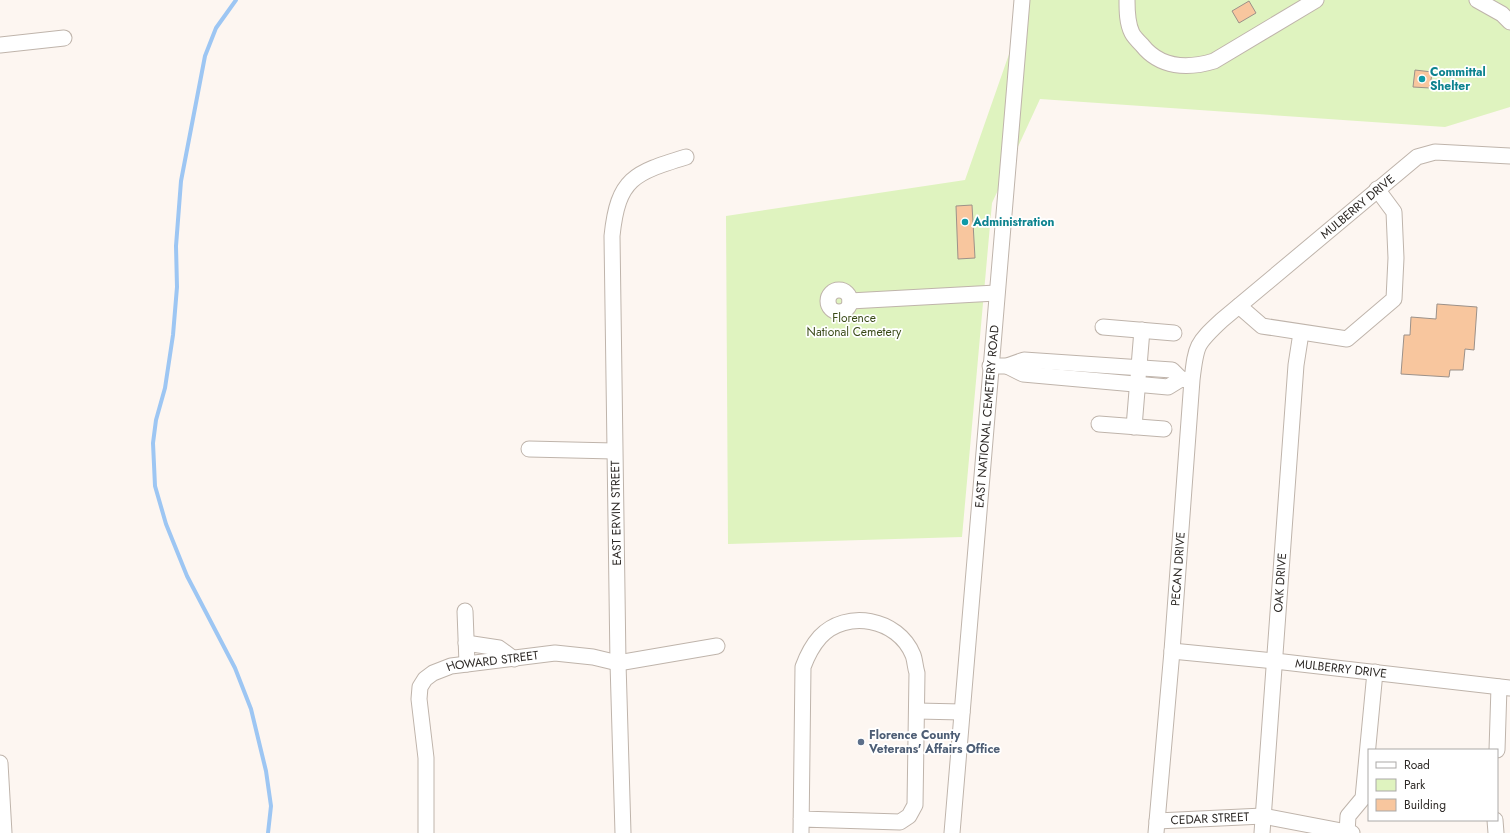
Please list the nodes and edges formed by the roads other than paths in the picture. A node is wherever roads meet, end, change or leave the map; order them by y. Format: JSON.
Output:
{"nodes":[{"id":1,"x":1022,"y":0,"type":"edge"},
{"id":2,"x":1127,"y":0,"type":"edge"},
{"id":3,"x":1316,"y":0,"type":"edge"},
{"id":4,"x":1477,"y":0,"type":"edge"},
{"id":5,"x":1510,"y":22,"type":"edge"},
{"id":6,"x":64,"y":38,"type":"dead end"},
{"id":7,"x":0,"y":45,"type":"edge"},
{"id":8,"x":1510,"y":156,"type":"edge"},
{"id":9,"x":686,"y":157,"type":"dead end"},
{"id":10,"x":1378,"y":189,"type":"junction"},
{"id":11,"x":996,"y":293,"type":"junction"},
{"id":12,"x":850,"y":301,"type":"dead end"},
{"id":13,"x":1239,"y":306,"type":"junction"},
{"id":14,"x":1226,"y":316,"type":"joint"},
{"id":15,"x":1103,"y":327,"type":"dead end"},
{"id":16,"x":1142,"y":330,"type":"junction"},
{"id":17,"x":1174,"y":333,"type":"dead end"},
{"id":18,"x":1301,"y":333,"type":"junction"},
{"id":19,"x":990,"y":366,"type":"junction"},
{"id":20,"x":1007,"y":366,"type":"junction"},
{"id":21,"x":1139,"y":368,"type":"junction"},
{"id":22,"x":1187,"y":379,"type":"junction"},
{"id":23,"x":1138,"y":384,"type":"junction"},
{"id":24,"x":1099,"y":424,"type":"dead end"},
{"id":25,"x":1134,"y":427,"type":"junction"},
{"id":26,"x":1164,"y":429,"type":"dead end"},
{"id":27,"x":529,"y":449,"type":"dead end"},
{"id":28,"x":614,"y":451,"type":"junction"},
{"id":29,"x":464,"y":611,"type":"dead end"},
{"id":30,"x":466,"y":643,"type":"junction"},
{"id":31,"x":717,"y":646,"type":"dead end"},
{"id":32,"x":1172,"y":651,"type":"junction"},
{"id":33,"x":514,"y":658,"type":"junction"},
{"id":34,"x":1275,"y":661,"type":"junction"},
{"id":35,"x":618,"y":663,"type":"junction"},
{"id":36,"x":467,"y":664,"type":"junction"},
{"id":37,"x":1375,"y":672,"type":"junction"},
{"id":38,"x":1504,"y":687,"type":"edge"},
{"id":39,"x":917,"y":711,"type":"junction"},
{"id":40,"x":962,"y":712,"type":"junction"},
{"id":41,"x":1496,"y":749,"type":"edge"},
{"id":42,"x":0,"y":763,"type":"edge"},
{"id":43,"x":1263,"y":816,"type":"junction"},
{"id":44,"x":1495,"y":821,"type":"edge"},
{"id":45,"x":801,"y":826,"type":"edge"},
{"id":46,"x":1156,"y":827,"type":"edge"},
{"id":47,"x":4,"y":833,"type":"edge"},
{"id":48,"x":426,"y":833,"type":"edge"},
{"id":49,"x":623,"y":833,"type":"edge"},
{"id":50,"x":952,"y":833,"type":"edge"},
{"id":51,"x":1262,"y":833,"type":"edge"},
{"id":52,"x":1349,"y":833,"type":"edge"},
{"id":53,"x":1496,"y":833,"type":"edge"}],
"edges":[{"from":1,"to":11,"type":"street","name":"EAST NATIONAL CEMETERY ROAD"},
{"from":2,"to":3,"type":"street"},
{"from":4,"to":5,"type":"street"},
{"from":6,"to":7,"type":"street"},
{"from":8,"to":10,"type":"street","name":"MULBERRY DRIVE"},
{"from":9,"to":28,"type":"street","name":"EAST ERVIN STREET"},
{"from":10,"to":13,"type":"street","name":"MULBERRY DRIVE"},
{"from":10,"to":18,"type":"street"},
{"from":11,"to":12,"type":"street"},
{"from":11,"to":19,"type":"street","name":"EAST NATIONAL CEMETERY ROAD"},
{"from":13,"to":14,"type":"street","name":"MULBERRY DRIVE"},
{"from":13,"to":18,"type":"street"},
{"from":14,"to":22,"type":"street","name":"PECAN DRIVE"},
{"from":15,"to":16,"type":"street"},
{"from":16,"to":17,"type":"street"},
{"from":16,"to":21,"type":"street"},
{"from":18,"to":34,"type":"street","name":"OAK DRIVE"},
{"from":19,"to":20,"type":"street"},
{"from":19,"to":40,"type":"street","name":"EAST NATIONAL CEMETERY ROAD"},
{"from":20,"to":21,"type":"street"},
{"from":20,"to":23,"type":"street"},
{"from":21,"to":22,"type":"street"},
{"from":21,"to":23,"type":"street"},
{"from":22,"to":23,"type":"street"},
{"from":22,"to":32,"type":"street","name":"PECAN DRIVE"},
{"from":23,"to":25,"type":"street"},
{"from":24,"to":25,"type":"street"},
{"from":25,"to":26,"type":"street"},
{"from":27,"to":28,"type":"street"},
{"from":28,"to":35,"type":"street","name":"EAST ERVIN STREET"},
{"from":29,"to":30,"type":"street"},
{"from":30,"to":33,"type":"street"},
{"from":30,"to":36,"type":"street"},
{"from":31,"to":35,"type":"street","name":"HOWARD STREET"},
{"from":32,"to":34,"type":"street","name":"MULBERRY DRIVE"},
{"from":32,"to":46,"type":"street","name":"PECAN DRIVE"},
{"from":33,"to":35,"type":"street","name":"HOWARD STREET"},
{"from":33,"to":36,"type":"street","name":"HOWARD STREET"},
{"from":34,"to":37,"type":"street","name":"MULBERRY DRIVE"},
{"from":34,"to":43,"type":"street","name":"OAK DRIVE"},
{"from":35,"to":49,"type":"street","name":"EAST ERVIN STREET"},
{"from":36,"to":48,"type":"street","name":"HOWARD STREET"},
{"from":37,"to":38,"type":"street","name":"MULBERRY DRIVE"},
{"from":37,"to":52,"type":"street"},
{"from":38,"to":41,"type":"street"},
{"from":39,"to":40,"type":"street"},
{"from":39,"to":45,"type":"street"},
{"from":39,"to":45,"type":"street"},
{"from":40,"to":50,"type":"street","name":"EAST NATIONAL CEMETERY ROAD"},
{"from":42,"to":47,"type":"street"},
{"from":43,"to":46,"type":"street","name":"CEDAR STREET"},
{"from":43,"to":51,"type":"street","name":"OAK DRIVE"},
{"from":43,"to":52,"type":"street","name":"CEDAR STREET"},
{"from":44,"to":53,"type":"street"}]}
